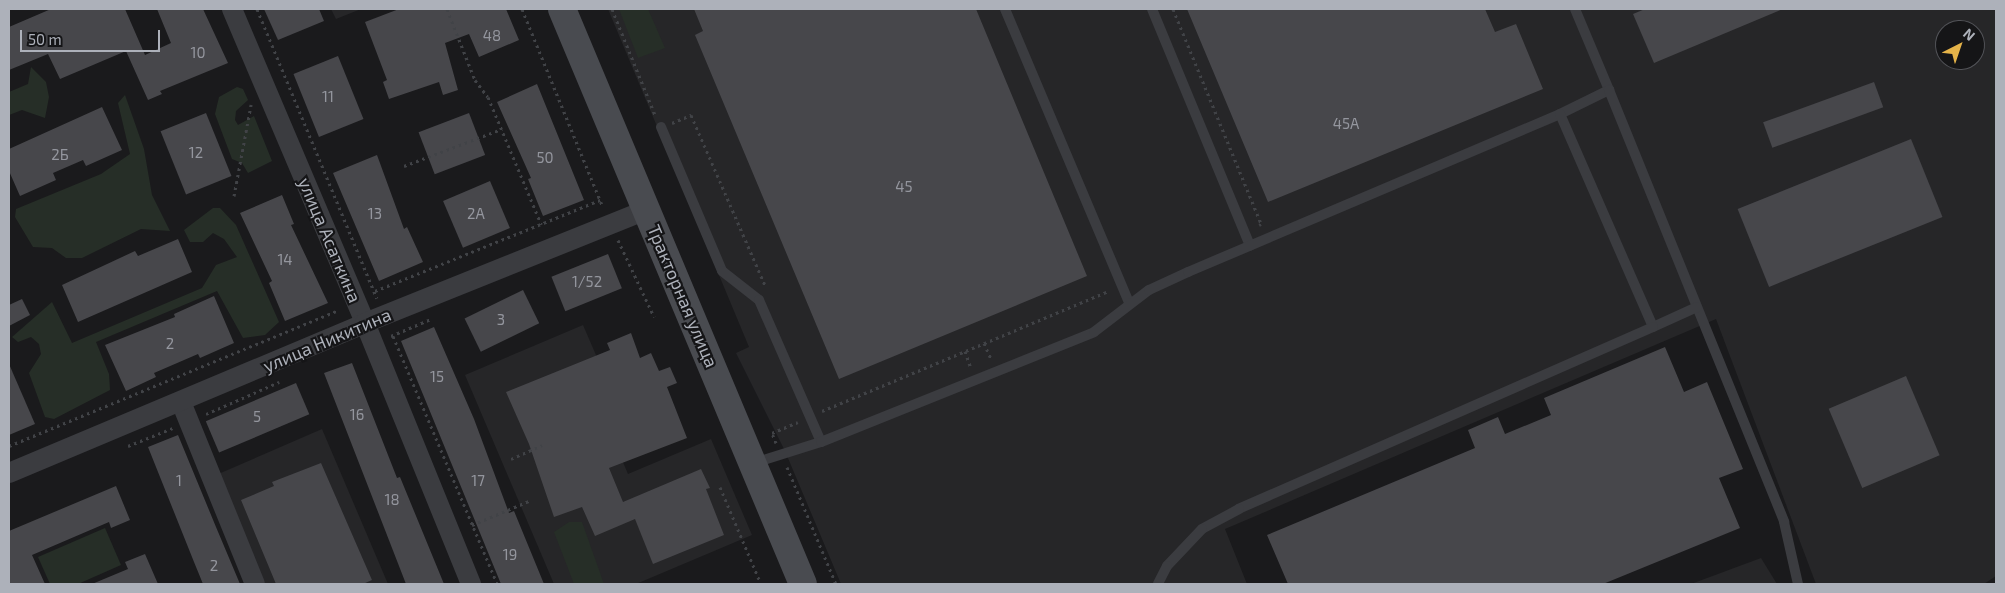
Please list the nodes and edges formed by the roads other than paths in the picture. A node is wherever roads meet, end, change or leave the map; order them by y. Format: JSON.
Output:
{"nodes":[{"id":1,"x":232,"y":9,"type":"edge"},
{"id":2,"x":562,"y":9,"type":"edge"},
{"id":3,"x":1005,"y":9,"type":"edge"},
{"id":4,"x":1152,"y":9,"type":"edge"},
{"id":5,"x":1574,"y":9,"type":"edge"},
{"id":6,"x":1609,"y":90,"type":"junction"},
{"id":7,"x":1560,"y":114,"type":"junction"},
{"id":8,"x":661,"y":127,"type":"road end"},
{"id":9,"x":646,"y":210,"type":"junction"},
{"id":10,"x":1250,"y":246,"type":"junction"},
{"id":11,"x":1129,"y":303,"type":"junction"},
{"id":12,"x":1697,"y":307,"type":"junction"},
{"id":13,"x":365,"y":323,"type":"junction"},
{"id":14,"x":1652,"y":326,"type":"junction"},
{"id":15,"x":181,"y":402,"type":"junction"},
{"id":16,"x":821,"y":442,"type":"junction"},
{"id":17,"x":754,"y":463,"type":"junction"},
{"id":18,"x":9,"y":473,"type":"edge"},
{"id":19,"x":255,"y":584,"type":"edge"},
{"id":20,"x":471,"y":584,"type":"edge"},
{"id":21,"x":803,"y":584,"type":"edge"},
{"id":22,"x":1158,"y":584,"type":"edge"},
{"id":23,"x":1798,"y":584,"type":"edge"}],
"edges":[{"from":1,"to":13,"type":"street","name":"улица Асаткина"},
{"from":2,"to":9,"type":"main road","name":"Тракторная улица"},
{"from":3,"to":11,"type":"lane"},
{"from":4,"to":10,"type":"lane"},
{"from":5,"to":6,"type":"lane"},
{"from":6,"to":7,"type":"lane"},
{"from":6,"to":12,"type":"lane"},
{"from":7,"to":10,"type":"lane"},
{"from":7,"to":14,"type":"lane"},
{"from":8,"to":16,"type":"lane"},
{"from":9,"to":13,"type":"street","name":"улица Никитина"},
{"from":9,"to":17,"type":"main road","name":"Тракторная улица"},
{"from":10,"to":11,"type":"lane"},
{"from":11,"to":16,"type":"lane"},
{"from":12,"to":14,"type":"lane"},
{"from":12,"to":23,"type":"lane"},
{"from":13,"to":15,"type":"street","name":"улица Никитина"},
{"from":13,"to":20,"type":"street","name":"улица Асаткина"},
{"from":14,"to":22,"type":"lane"},
{"from":15,"to":18,"type":"street","name":"улица Никитина"},
{"from":15,"to":19,"type":"street"},
{"from":16,"to":17,"type":"lane"},
{"from":17,"to":21,"type":"main road","name":"Тракторная улица"}]}
